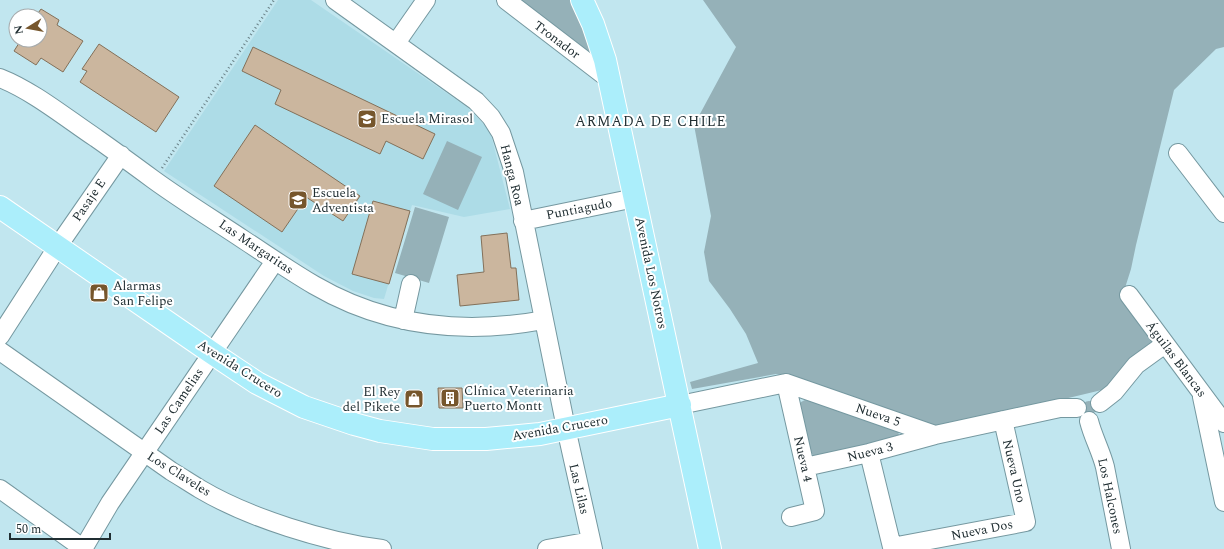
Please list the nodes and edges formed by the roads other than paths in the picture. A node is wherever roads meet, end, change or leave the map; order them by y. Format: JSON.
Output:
{"nodes":[{"id":1,"x":335,"y":0,"type":"edge"},
{"id":2,"x":426,"y":0,"type":"edge"},
{"id":3,"x":506,"y":0,"type":"edge"},
{"id":4,"x":582,"y":0,"type":"edge"},
{"id":5,"x":396,"y":43,"type":"junction"},
{"id":6,"x":0,"y":78,"type":"edge"},
{"id":7,"x":609,"y":79,"type":"junction"},
{"id":8,"x":1178,"y":153,"type":"dead end"},
{"id":9,"x":120,"y":155,"type":"junction"},
{"id":10,"x":635,"y":198,"type":"junction"},
{"id":11,"x":0,"y":207,"type":"edge"},
{"id":12,"x":1224,"y":213,"type":"edge"},
{"id":13,"x":523,"y":221,"type":"junction"},
{"id":14,"x":58,"y":246,"type":"junction"},
{"id":15,"x":275,"y":260,"type":"junction"},
{"id":16,"x":412,"y":284,"type":"dead end"},
{"id":17,"x":1129,"y":295,"type":"dead end"},
{"id":18,"x":403,"y":320,"type":"junction"},
{"id":19,"x":544,"y":320,"type":"junction"},
{"id":20,"x":0,"y":336,"type":"edge"},
{"id":21,"x":1165,"y":344,"type":"junction"},
{"id":22,"x":0,"y":351,"type":"edge"},
{"id":23,"x":212,"y":353,"type":"junction"},
{"id":24,"x":786,"y":383,"type":"junction"},
{"id":25,"x":1201,"y":392,"type":"junction"},
{"id":26,"x":680,"y":405,"type":"junction"},
{"id":27,"x":1083,"y":415,"type":"junction"},
{"id":28,"x":1003,"y":420,"type":"junction"},
{"id":29,"x":1224,"y":423,"type":"edge"},
{"id":30,"x":566,"y":428,"type":"junction"},
{"id":31,"x":935,"y":435,"type":"junction"},
{"id":32,"x":144,"y":452,"type":"junction"},
{"id":33,"x":869,"y":453,"type":"junction"},
{"id":34,"x":805,"y":467,"type":"junction"},
{"id":35,"x":0,"y":489,"type":"edge"},
{"id":36,"x":1224,"y":502,"type":"edge"},
{"id":37,"x":791,"y":517,"type":"dead end"},
{"id":38,"x":1026,"y":522,"type":"joint"},
{"id":39,"x":592,"y":545,"type":"edge"},
{"id":40,"x":78,"y":547,"type":"edge"},
{"id":41,"x":371,"y":548,"type":"edge"},
{"id":42,"x":547,"y":549,"type":"edge"},
{"id":43,"x":710,"y":549,"type":"edge"},
{"id":44,"x":1119,"y":549,"type":"edge"}],
"edges":[{"from":1,"to":5,"type":"street","name":"Hanga Roa"},
{"from":2,"to":5,"type":"street"},
{"from":3,"to":7,"type":"street","name":"Tronador"},
{"from":4,"to":7,"type":"main road","name":"Avenida Los Notros"},
{"from":5,"to":13,"type":"street","name":"Hanga Roa"},
{"from":6,"to":9,"type":"street","name":"Las Margaritas"},
{"from":7,"to":10,"type":"main road","name":"Avenida Los Notros"},
{"from":8,"to":12,"type":"street"},
{"from":9,"to":14,"type":"street","name":"Pasaje E"},
{"from":9,"to":15,"type":"street","name":"Las Margaritas"},
{"from":10,"to":13,"type":"street","name":"Puntiagudo"},
{"from":10,"to":26,"type":"main road","name":"Avenida Los Notros"},
{"from":11,"to":14,"type":"main road","name":"Avenida Crucero"},
{"from":13,"to":19,"type":"street","name":"Hanga Roa"},
{"from":14,"to":20,"type":"street","name":"Pasaje E"},
{"from":14,"to":23,"type":"main road","name":"Avenida Crucero"},
{"from":15,"to":18,"type":"street","name":"Las Margaritas"},
{"from":15,"to":23,"type":"street","name":"Las Camelias"},
{"from":16,"to":18,"type":"street"},
{"from":17,"to":21,"type":"street","name":"Águilas Blancas"},
{"from":18,"to":19,"type":"street","name":"Las Margaritas"},
{"from":19,"to":30,"type":"street","name":"Hanga Roa"},
{"from":21,"to":25,"type":"street","name":"Águilas Blancas"},
{"from":21,"to":27,"type":"street"},
{"from":22,"to":32,"type":"street","name":"Los Claveles"},
{"from":23,"to":30,"type":"main road","name":"Avenida Crucero"},
{"from":23,"to":32,"type":"street","name":"Las Camelias"},
{"from":24,"to":26,"type":"street"},
{"from":24,"to":31,"type":"street","name":"Nueva 5"},
{"from":24,"to":34,"type":"street","name":"Nueva 4"},
{"from":25,"to":29,"type":"street","name":"Águilas Blancas"},
{"from":25,"to":36,"type":"street"},
{"from":26,"to":30,"type":"main road","name":"Avenida Crucero"},
{"from":26,"to":43,"type":"main road","name":"Avenida Los Notros"},
{"from":27,"to":28,"type":"street"},
{"from":27,"to":44,"type":"street","name":"Los Halcones"},
{"from":28,"to":31,"type":"street"},
{"from":28,"to":38,"type":"street","name":"Nueva Uno"},
{"from":30,"to":39,"type":"street","name":"Las Lilas"},
{"from":31,"to":33,"type":"street","name":"Nueva 3"},
{"from":32,"to":40,"type":"street","name":"Las Camelias"},
{"from":32,"to":41,"type":"street","name":"Los Claveles"},
{"from":33,"to":34,"type":"street","name":"Nueva 3"},
{"from":33,"to":38,"type":"street","name":"Nueva Dos"},
{"from":34,"to":37,"type":"street","name":"Nueva 4"},
{"from":35,"to":40,"type":"street"},
{"from":39,"to":42,"type":"street"}]}
